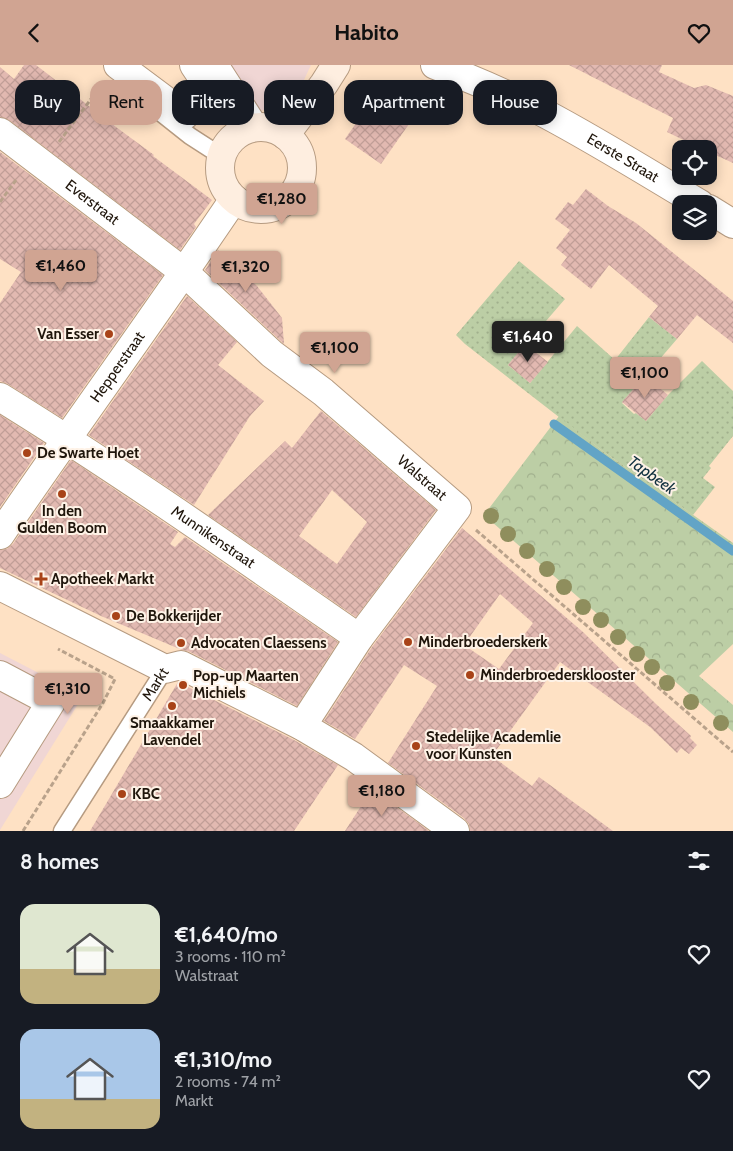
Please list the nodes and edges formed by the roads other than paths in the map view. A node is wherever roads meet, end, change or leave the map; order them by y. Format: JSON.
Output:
{"nodes":[{"id":1,"x":101,"y":65,"type":"edge"},
{"id":2,"x":118,"y":65,"type":"edge"},
{"id":3,"x":194,"y":65,"type":"edge"},
{"id":4,"x":214,"y":65,"type":"edge"},
{"id":5,"x":336,"y":65,"type":"edge"},
{"id":6,"x":435,"y":65,"type":"edge"},
{"id":7,"x":254,"y":127,"type":"junction"},
{"id":8,"x":0,"y":133,"type":"edge"},
{"id":9,"x":285,"y":135,"type":"junction"},
{"id":10,"x":222,"y":155,"type":"junction"},
{"id":11,"x":685,"y":195,"type":"edge"},
{"id":12,"x":234,"y":199,"type":"junction"},
{"id":13,"x":717,"y":214,"type":"edge"},
{"id":14,"x":733,"y":224,"type":"edge"},
{"id":15,"x":184,"y":273,"type":"junction"},
{"id":16,"x":0,"y":397,"type":"edge"},
{"id":17,"x":66,"y":438,"type":"junction"},
{"id":18,"x":0,"y":535,"type":"edge"},
{"id":19,"x":0,"y":586,"type":"edge"},
{"id":20,"x":359,"y":638,"type":"junction"},
{"id":21,"x":165,"y":669,"type":"junction"},
{"id":22,"x":0,"y":675,"type":"edge"},
{"id":23,"x":302,"y":726,"type":"junction"},
{"id":24,"x":0,"y":784,"type":"edge"},
{"id":25,"x":62,"y":831,"type":"edge"},
{"id":26,"x":455,"y":831,"type":"edge"}],
"edges":[{"from":1,"to":10,"type":"lane"},
{"from":2,"to":3,"type":"street"},
{"from":4,"to":7,"type":"street"},
{"from":5,"to":9,"type":"street"},
{"from":6,"to":11,"type":"street","name":"Eerste Straat"},
{"from":7,"to":9,"type":"street"},
{"from":7,"to":10,"type":"street"},
{"from":8,"to":15,"type":"street","name":"Everstraat"},
{"from":9,"to":12,"type":"street"},
{"from":10,"to":12,"type":"street"},
{"from":12,"to":15,"type":"street","name":"Hepperstraat"},
{"from":13,"to":14,"type":"street"},
{"from":15,"to":17,"type":"street","name":"Hepperstraat"},
{"from":15,"to":20,"type":"street","name":"Walstraat"},
{"from":16,"to":17,"type":"street","name":"Munnikenstraat"},
{"from":17,"to":18,"type":"street","name":"Hepperstraat"},
{"from":17,"to":20,"type":"street","name":"Munnikenstraat"},
{"from":19,"to":21,"type":"street","name":"Markt"},
{"from":20,"to":23,"type":"street","name":"Walstraat"},
{"from":21,"to":23,"type":"street"},
{"from":21,"to":25,"type":"lane","name":"Markt"},
{"from":22,"to":24,"type":"street"},
{"from":23,"to":26,"type":"street"}]}
